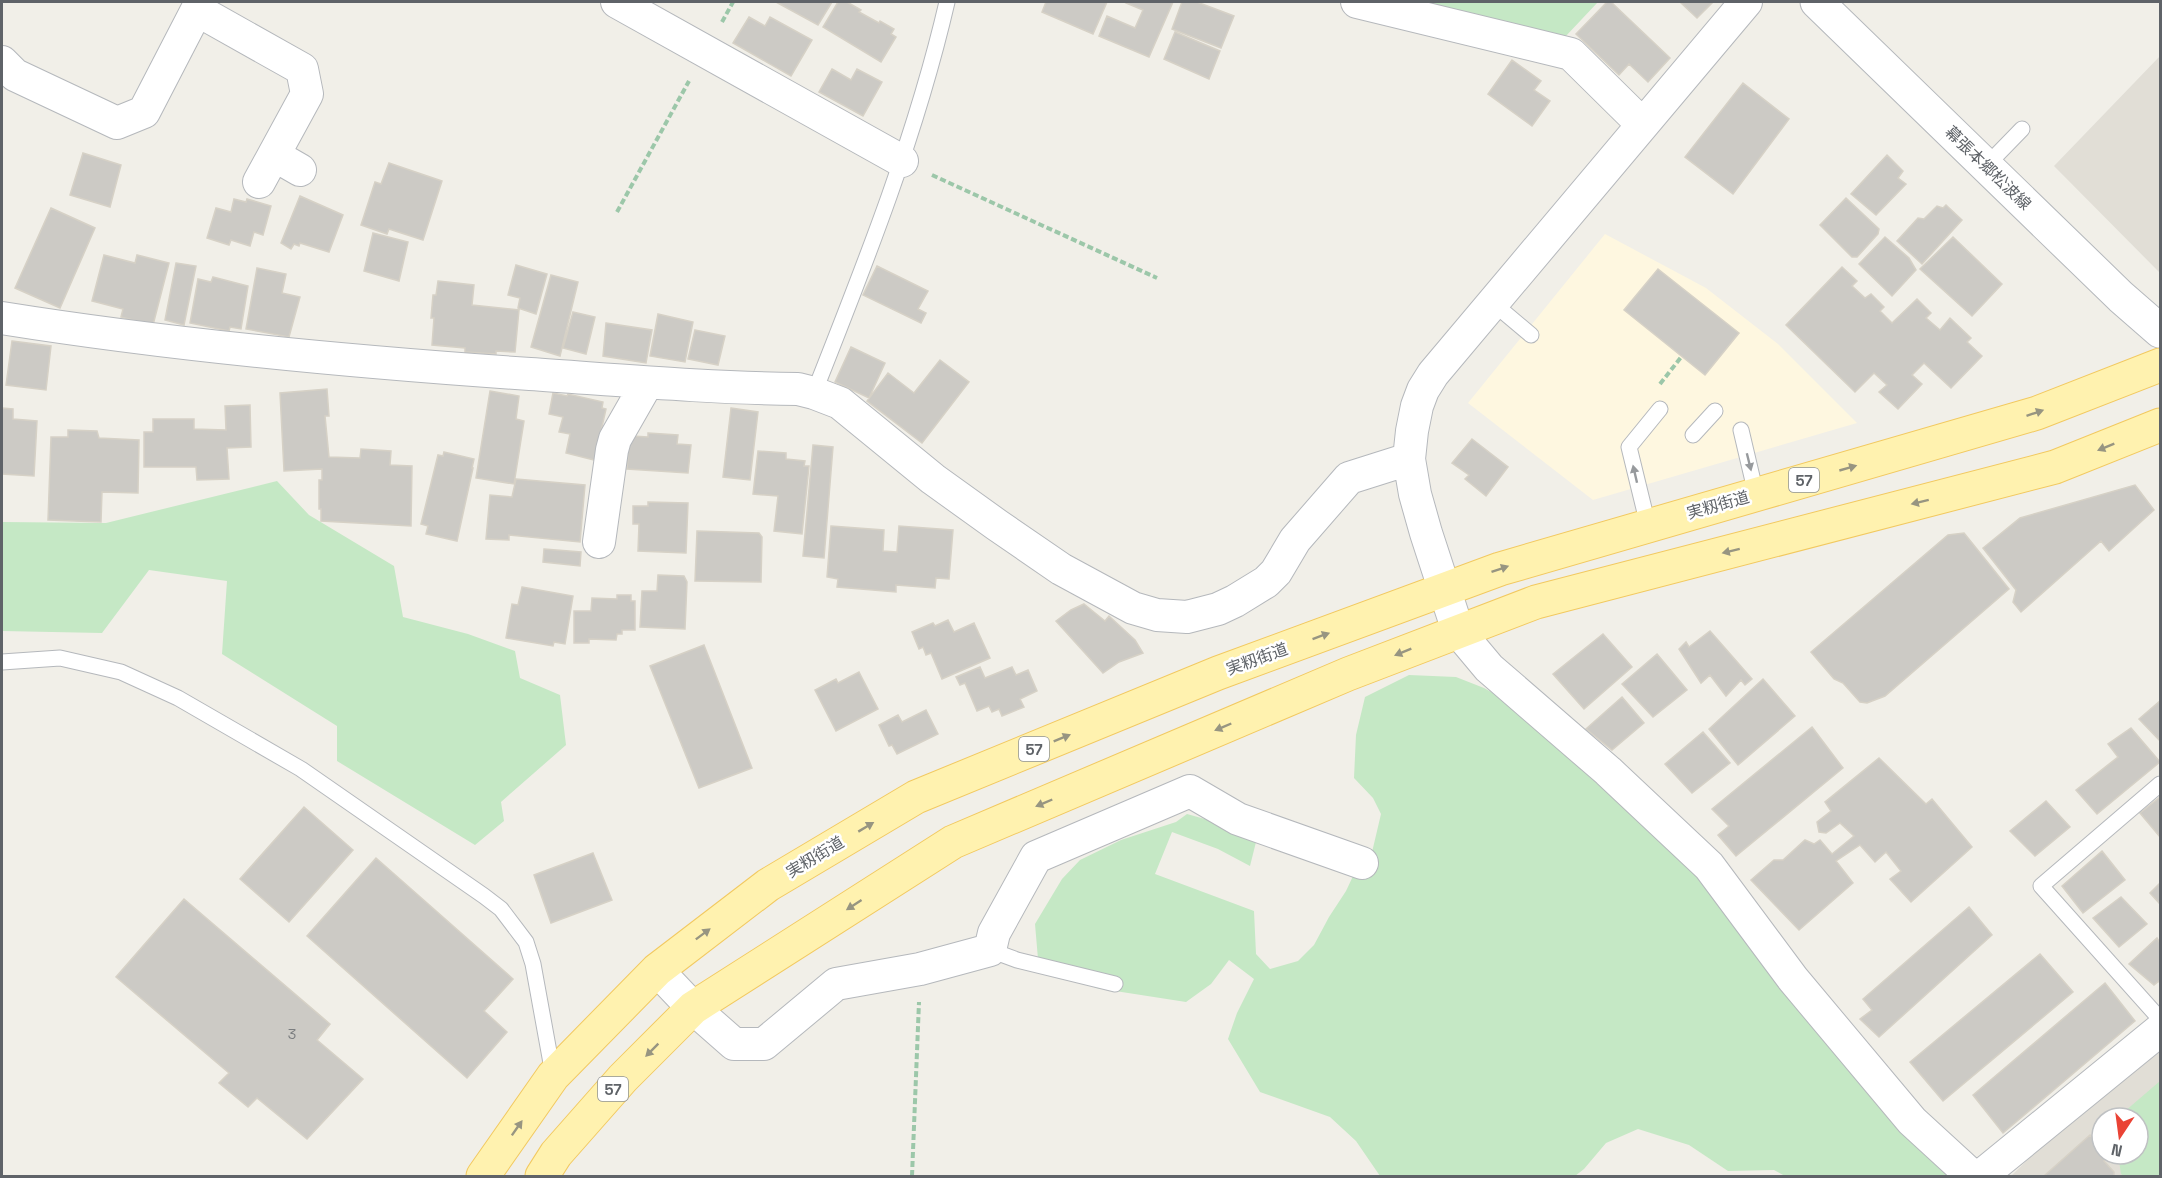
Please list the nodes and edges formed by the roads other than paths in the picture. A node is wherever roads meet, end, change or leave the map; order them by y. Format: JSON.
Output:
{"nodes":[{"id":1,"x":617,"y":2,"type":"edge"},
{"id":2,"x":947,"y":2,"type":"edge"},
{"id":3,"x":1357,"y":2,"type":"edge"},
{"id":4,"x":1746,"y":2,"type":"edge"},
{"id":5,"x":1817,"y":2,"type":"edge"},
{"id":6,"x":199,"y":6,"type":"edge"},
{"id":7,"x":2,"y":62,"type":"edge"},
{"id":8,"x":1642,"y":124,"type":"junction"},
{"id":9,"x":2022,"y":129,"type":"dead end"},
{"id":10,"x":902,"y":161,"type":"junction"},
{"id":11,"x":1986,"y":165,"type":"junction"},
{"id":12,"x":300,"y":170,"type":"dead end"},
{"id":13,"x":1492,"y":303,"type":"junction"},
{"id":14,"x":2,"y":318,"type":"edge"},
{"id":15,"x":2160,"y":331,"type":"edge"},
{"id":16,"x":1531,"y":335,"type":"dead end"},
{"id":17,"x":2160,"y":365,"type":"edge"},
{"id":18,"x":647,"y":383,"type":"junction"},
{"id":19,"x":814,"y":393,"type":"junction"},
{"id":20,"x":1660,"y":409,"type":"dead end"},
{"id":21,"x":1715,"y":411,"type":"dead end"},
{"id":22,"x":2160,"y":425,"type":"edge"},
{"id":23,"x":1741,"y":430,"type":"dead end"},
{"id":24,"x":1693,"y":435,"type":"dead end"},
{"id":25,"x":1409,"y":459,"type":"junction"},
{"id":26,"x":1756,"y":494,"type":"junction"},
{"id":27,"x":1648,"y":525,"type":"junction"},
{"id":28,"x":598,"y":542,"type":"dead end"},
{"id":29,"x":1444,"y":589,"type":"junction"},
{"id":30,"x":1458,"y":631,"type":"junction"},
{"id":31,"x":2,"y":662,"type":"edge"},
{"id":32,"x":2160,"y":784,"type":"edge"},
{"id":33,"x":1362,"y":863,"type":"dead end"},
{"id":34,"x":990,"y":950,"type":"junction"},
{"id":35,"x":657,"y":970,"type":"junction"},
{"id":36,"x":1115,"y":984,"type":"dead end"},
{"id":37,"x":693,"y":1008,"type":"junction"},
{"id":38,"x":2160,"y":1019,"type":"edge"},
{"id":39,"x":2160,"y":1030,"type":"edge"},
{"id":40,"x":553,"y":1076,"type":"junction"},
{"id":41,"x":483,"y":1176,"type":"edge"},
{"id":42,"x":542,"y":1176,"type":"edge"},
{"id":43,"x":1972,"y":1176,"type":"edge"},
{"id":44,"x":1981,"y":1176,"type":"edge"}],
"edges":[{"from":1,"to":10,"type":"street"},
{"from":2,"to":10,"type":"lane"},
{"from":3,"to":8,"type":"street"},
{"from":4,"to":8,"type":"street"},
{"from":5,"to":11,"type":"street","name":"幕張本郷松波線"},
{"from":6,"to":7,"type":"street"},
{"from":6,"to":12,"type":"street"},
{"from":8,"to":13,"type":"street"},
{"from":9,"to":11,"type":"lane"},
{"from":10,"to":19,"type":"lane"},
{"from":11,"to":15,"type":"street","name":"幕張本郷松波線"},
{"from":13,"to":16,"type":"lane"},
{"from":13,"to":25,"type":"street"},
{"from":14,"to":18,"type":"street"},
{"from":26,"to":17,"type":"main road","name":"実籾街道","number":"57","one_way":true},
{"from":18,"to":19,"type":"street"},
{"from":18,"to":28,"type":"street"},
{"from":19,"to":25,"type":"street"},
{"from":27,"to":20,"type":"lane","one_way":true},
{"from":21,"to":24,"type":"lane"},
{"from":22,"to":30,"type":"main road","number":"57","one_way":true},
{"from":23,"to":26,"type":"lane","one_way":true},
{"from":25,"to":29,"type":"street"},
{"from":26,"to":27,"type":"main road","name":"実籾街道","number":"57"},
{"from":29,"to":27,"type":"main road","name":"実籾街道","number":"57","one_way":true},
{"from":29,"to":30,"type":"street"},
{"from":35,"to":29,"type":"main road","name":"実籾街道","number":"57","one_way":true},
{"from":30,"to":37,"type":"main road","number":"57","one_way":true},
{"from":30,"to":43,"type":"street"},
{"from":31,"to":40,"type":"lane"},
{"from":32,"to":38,"type":"lane"},
{"from":33,"to":34,"type":"street"},
{"from":34,"to":36,"type":"lane"},
{"from":34,"to":37,"type":"street"},
{"from":35,"to":37,"type":"street"},
{"from":35,"to":40,"type":"main road","name":"実籾街道","number":"57"},
{"from":37,"to":42,"type":"main road","number":"57","one_way":true},
{"from":39,"to":44,"type":"street"},
{"from":41,"to":40,"type":"main road","name":"実籾街道","number":"57","one_way":true}]}
